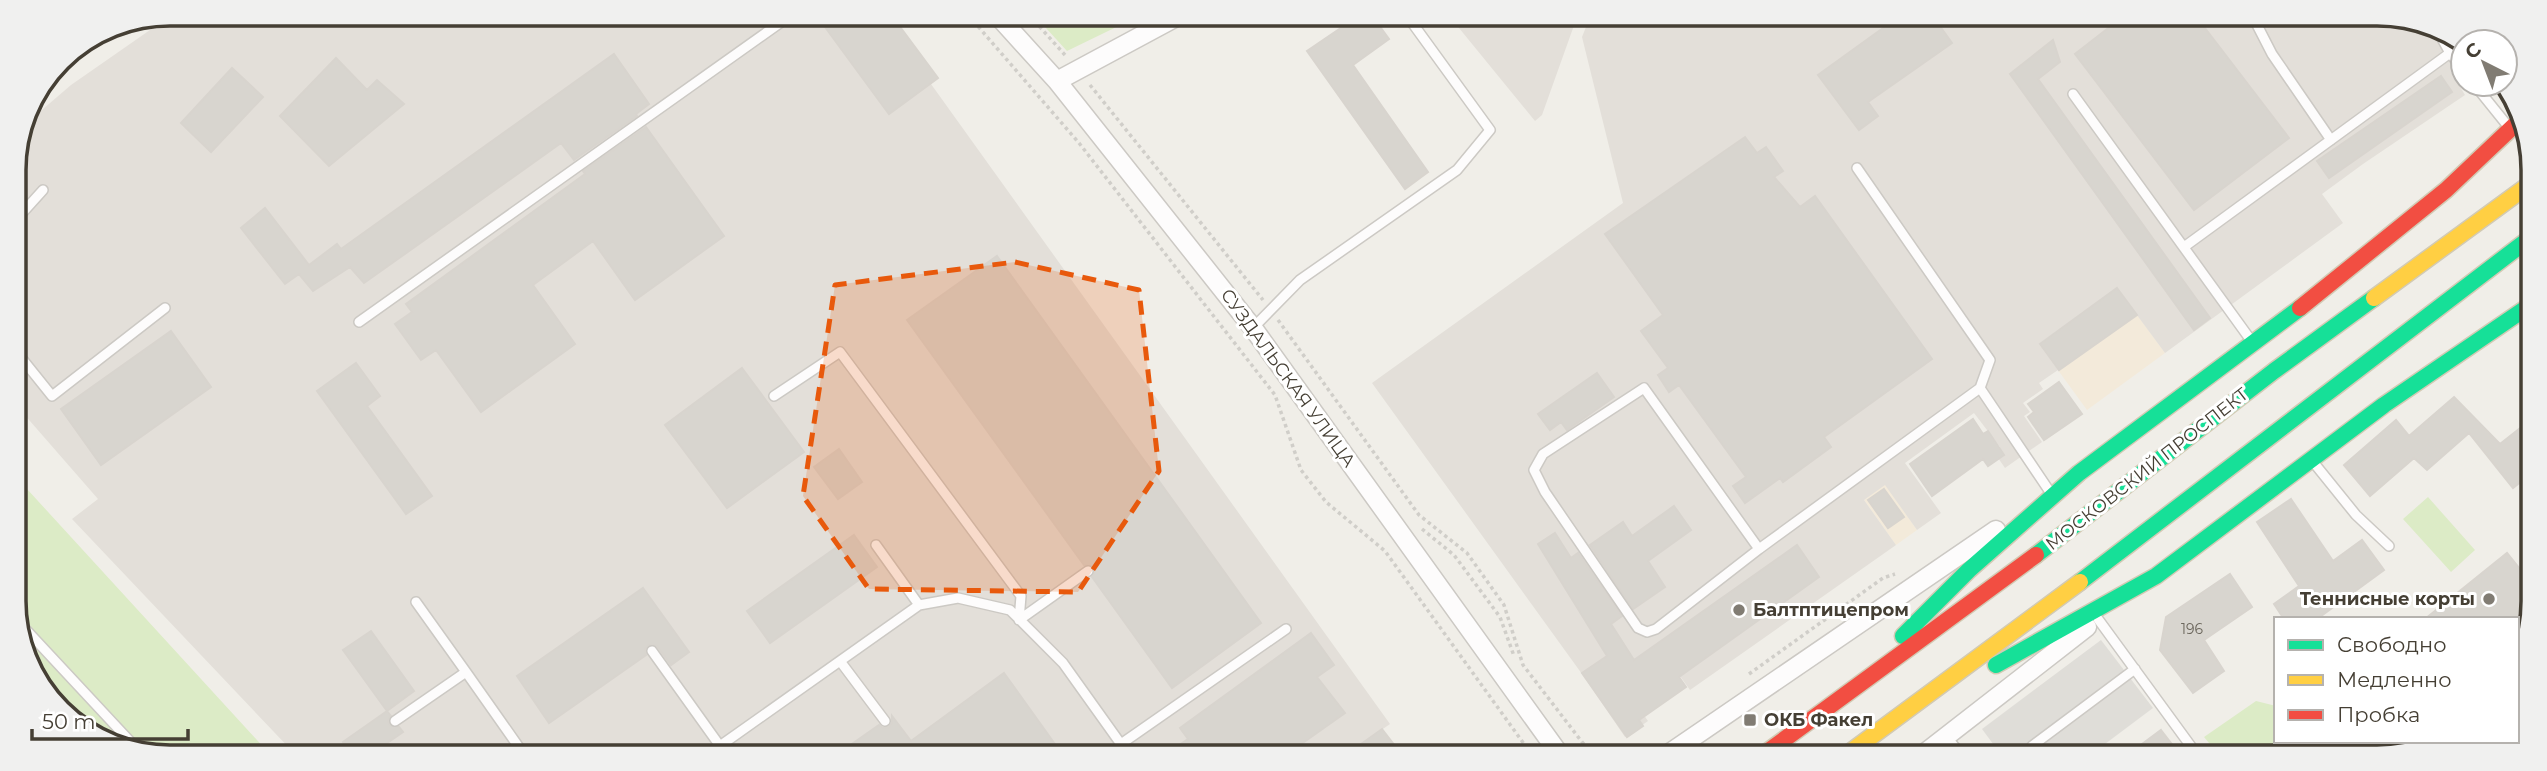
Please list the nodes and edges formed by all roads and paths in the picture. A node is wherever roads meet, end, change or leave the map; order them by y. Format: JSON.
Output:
{"nodes":[{"id":1,"x":1415,"y":26,"type":"edge"},
{"id":2,"x":2258,"y":26,"type":"edge"},
{"id":3,"x":775,"y":27,"type":"edge"},
{"id":4,"x":978,"y":27,"type":"edge"},
{"id":5,"x":1008,"y":27,"type":"edge"},
{"id":6,"x":1039,"y":27,"type":"edge"},
{"id":7,"x":1158,"y":27,"type":"edge"},
{"id":8,"x":2449,"y":54,"type":"edge"},
{"id":9,"x":1078,"y":70,"type":"junction"},
{"id":10,"x":1057,"y":81,"type":"junction"},
{"id":11,"x":2073,"y":94,"type":"dead end"},
{"id":12,"x":2488,"y":98,"type":"edge"},
{"id":13,"x":2512,"y":122,"type":"edge"},
{"id":14,"x":2514,"y":126,"type":"edge"},
{"id":15,"x":2331,"y":140,"type":"junction"},
{"id":16,"x":1857,"y":168,"type":"dead end"},
{"id":17,"x":43,"y":190,"type":"dead end"},
{"id":18,"x":2521,"y":191,"type":"edge"},
{"id":19,"x":27,"y":208,"type":"edge"},
{"id":20,"x":2521,"y":245,"type":"edge"},
{"id":21,"x":2184,"y":247,"type":"junction"},
{"id":22,"x":166,"y":308,"type":"dead end"},
{"id":23,"x":1270,"y":309,"type":"junction"},
{"id":24,"x":2521,"y":311,"type":"edge"},
{"id":25,"x":359,"y":322,"type":"dead end"},
{"id":26,"x":1253,"y":328,"type":"junction"},
{"id":27,"x":2253,"y":343,"type":"junction"},
{"id":28,"x":27,"y":364,"type":"edge"},
{"id":29,"x":1980,"y":388,"type":"junction"},
{"id":30,"x":774,"y":396,"type":"dead end"},
{"id":31,"x":2310,"y":459,"type":"junction"},
{"id":32,"x":2079,"y":473,"type":"junction"},
{"id":33,"x":2051,"y":493,"type":"junction"},
{"id":34,"x":876,"y":545,"type":"dead end"},
{"id":35,"x":2389,"y":546,"type":"dead end"},
{"id":36,"x":1759,"y":549,"type":"junction"},
{"id":37,"x":1088,"y":571,"type":"dead end"},
{"id":38,"x":1904,"y":571,"type":"dead end"},
{"id":39,"x":2156,"y":576,"type":"junction"},
{"id":40,"x":416,"y":602,"type":"dead end"},
{"id":41,"x":919,"y":605,"type":"junction"},
{"id":42,"x":2098,"y":619,"type":"junction"},
{"id":43,"x":1019,"y":620,"type":"junction"},
{"id":44,"x":1286,"y":629,"type":"dead end"},
{"id":45,"x":31,"y":635,"type":"edge"},
{"id":46,"x":652,"y":651,"type":"dead end"},
{"id":47,"x":840,"y":661,"type":"junction"},
{"id":48,"x":2135,"y":669,"type":"junction"},
{"id":49,"x":467,"y":673,"type":"junction"},
{"id":50,"x":1739,"y":680,"type":"dead end"},
{"id":51,"x":1836,"y":704,"type":"junction"},
{"id":52,"x":395,"y":721,"type":"dead end"},
{"id":53,"x":884,"y":721,"type":"dead end"},
{"id":54,"x":1886,"y":726,"type":"junction"},
{"id":55,"x":1946,"y":736,"type":"junction"},
{"id":56,"x":127,"y":738,"type":"edge"},
{"id":57,"x":1524,"y":744,"type":"edge"},
{"id":58,"x":1552,"y":744,"type":"edge"},
{"id":59,"x":1584,"y":744,"type":"edge"},
{"id":60,"x":1683,"y":744,"type":"edge"},
{"id":61,"x":1778,"y":744,"type":"edge"},
{"id":62,"x":1860,"y":744,"type":"edge"},
{"id":63,"x":1936,"y":744,"type":"edge"},
{"id":64,"x":1953,"y":744,"type":"edge"},
{"id":65,"x":2034,"y":744,"type":"edge"},
{"id":66,"x":2190,"y":744,"type":"edge"},
{"id":67,"x":517,"y":745,"type":"edge"},
{"id":68,"x":719,"y":745,"type":"edge"},
{"id":69,"x":722,"y":745,"type":"edge"},
{"id":70,"x":1122,"y":745,"type":"edge"},
{"id":71,"x":1135,"y":745,"type":"edge"}],
"edges":[{"from":1,"to":23,"type":"lane"},
{"from":2,"to":15,"type":"lane"},
{"from":3,"to":25,"type":"lane"},
{"from":4,"to":57,"type":"path"},
{"from":5,"to":10,"type":"street","name":"СУЗДАЛЬСКАЯ УЛИЦА"},
{"from":6,"to":9,"type":"path"},
{"from":7,"to":9,"type":"street"},
{"from":8,"to":15,"type":"lane"},
{"from":9,"to":10,"type":"street"},
{"from":9,"to":23,"type":"path"},
{"from":10,"to":26,"type":"street","name":"СУЗДАЛЬСКАЯ УЛИЦА"},
{"from":11,"to":21,"type":"lane"},
{"from":12,"to":13,"type":"lane"},
{"from":14,"to":27,"type":"main road"},
{"from":15,"to":21,"type":"lane"},
{"from":16,"to":29,"type":"lane"},
{"from":17,"to":19,"type":"lane"},
{"from":18,"to":51,"type":"main road","name":"МОСКОВСКИЙ ПРОСПЕКТ"},
{"from":20,"to":54,"type":"main road"},
{"from":21,"to":27,"type":"lane"},
{"from":22,"to":28,"type":"lane"},
{"from":23,"to":26,"type":"lane"},
{"from":23,"to":59,"type":"path"},
{"from":24,"to":31,"type":"main road"},
{"from":26,"to":58,"type":"street","name":"СУЗДАЛЬСКАЯ УЛИЦА"},
{"from":27,"to":32,"type":"main road"},
{"from":29,"to":33,"type":"lane"},
{"from":29,"to":36,"type":"lane"},
{"from":30,"to":43,"type":"lane"},
{"from":31,"to":35,"type":"lane"},
{"from":31,"to":39,"type":"main road"},
{"from":32,"to":33,"type":"street"},
{"from":32,"to":51,"type":"main road"},
{"from":33,"to":60,"type":"street"},
{"from":34,"to":41,"type":"lane"},
{"from":36,"to":36,"type":"lane"},
{"from":37,"to":43,"type":"lane"},
{"from":38,"to":50,"type":"path"},
{"from":39,"to":42,"type":"street"},
{"from":39,"to":54,"type":"main road"},
{"from":40,"to":49,"type":"lane"},
{"from":41,"to":43,"type":"lane"},
{"from":41,"to":47,"type":"lane"},
{"from":42,"to":48,"type":"lane"},
{"from":42,"to":55,"type":"street"},
{"from":43,"to":70,"type":"lane"},
{"from":44,"to":71,"type":"lane"},
{"from":45,"to":56,"type":"lane"},
{"from":46,"to":68,"type":"lane"},
{"from":47,"to":53,"type":"lane"},
{"from":47,"to":69,"type":"lane"},
{"from":48,"to":65,"type":"lane"},
{"from":48,"to":66,"type":"lane"},
{"from":49,"to":52,"type":"lane"},
{"from":49,"to":67,"type":"lane"},
{"from":51,"to":61,"type":"main road","name":"МОСКОВСКИЙ ПРОСПЕКТ"},
{"from":54,"to":62,"type":"main road"},
{"from":55,"to":63,"type":"street"},
{"from":55,"to":64,"type":"lane"}]}
